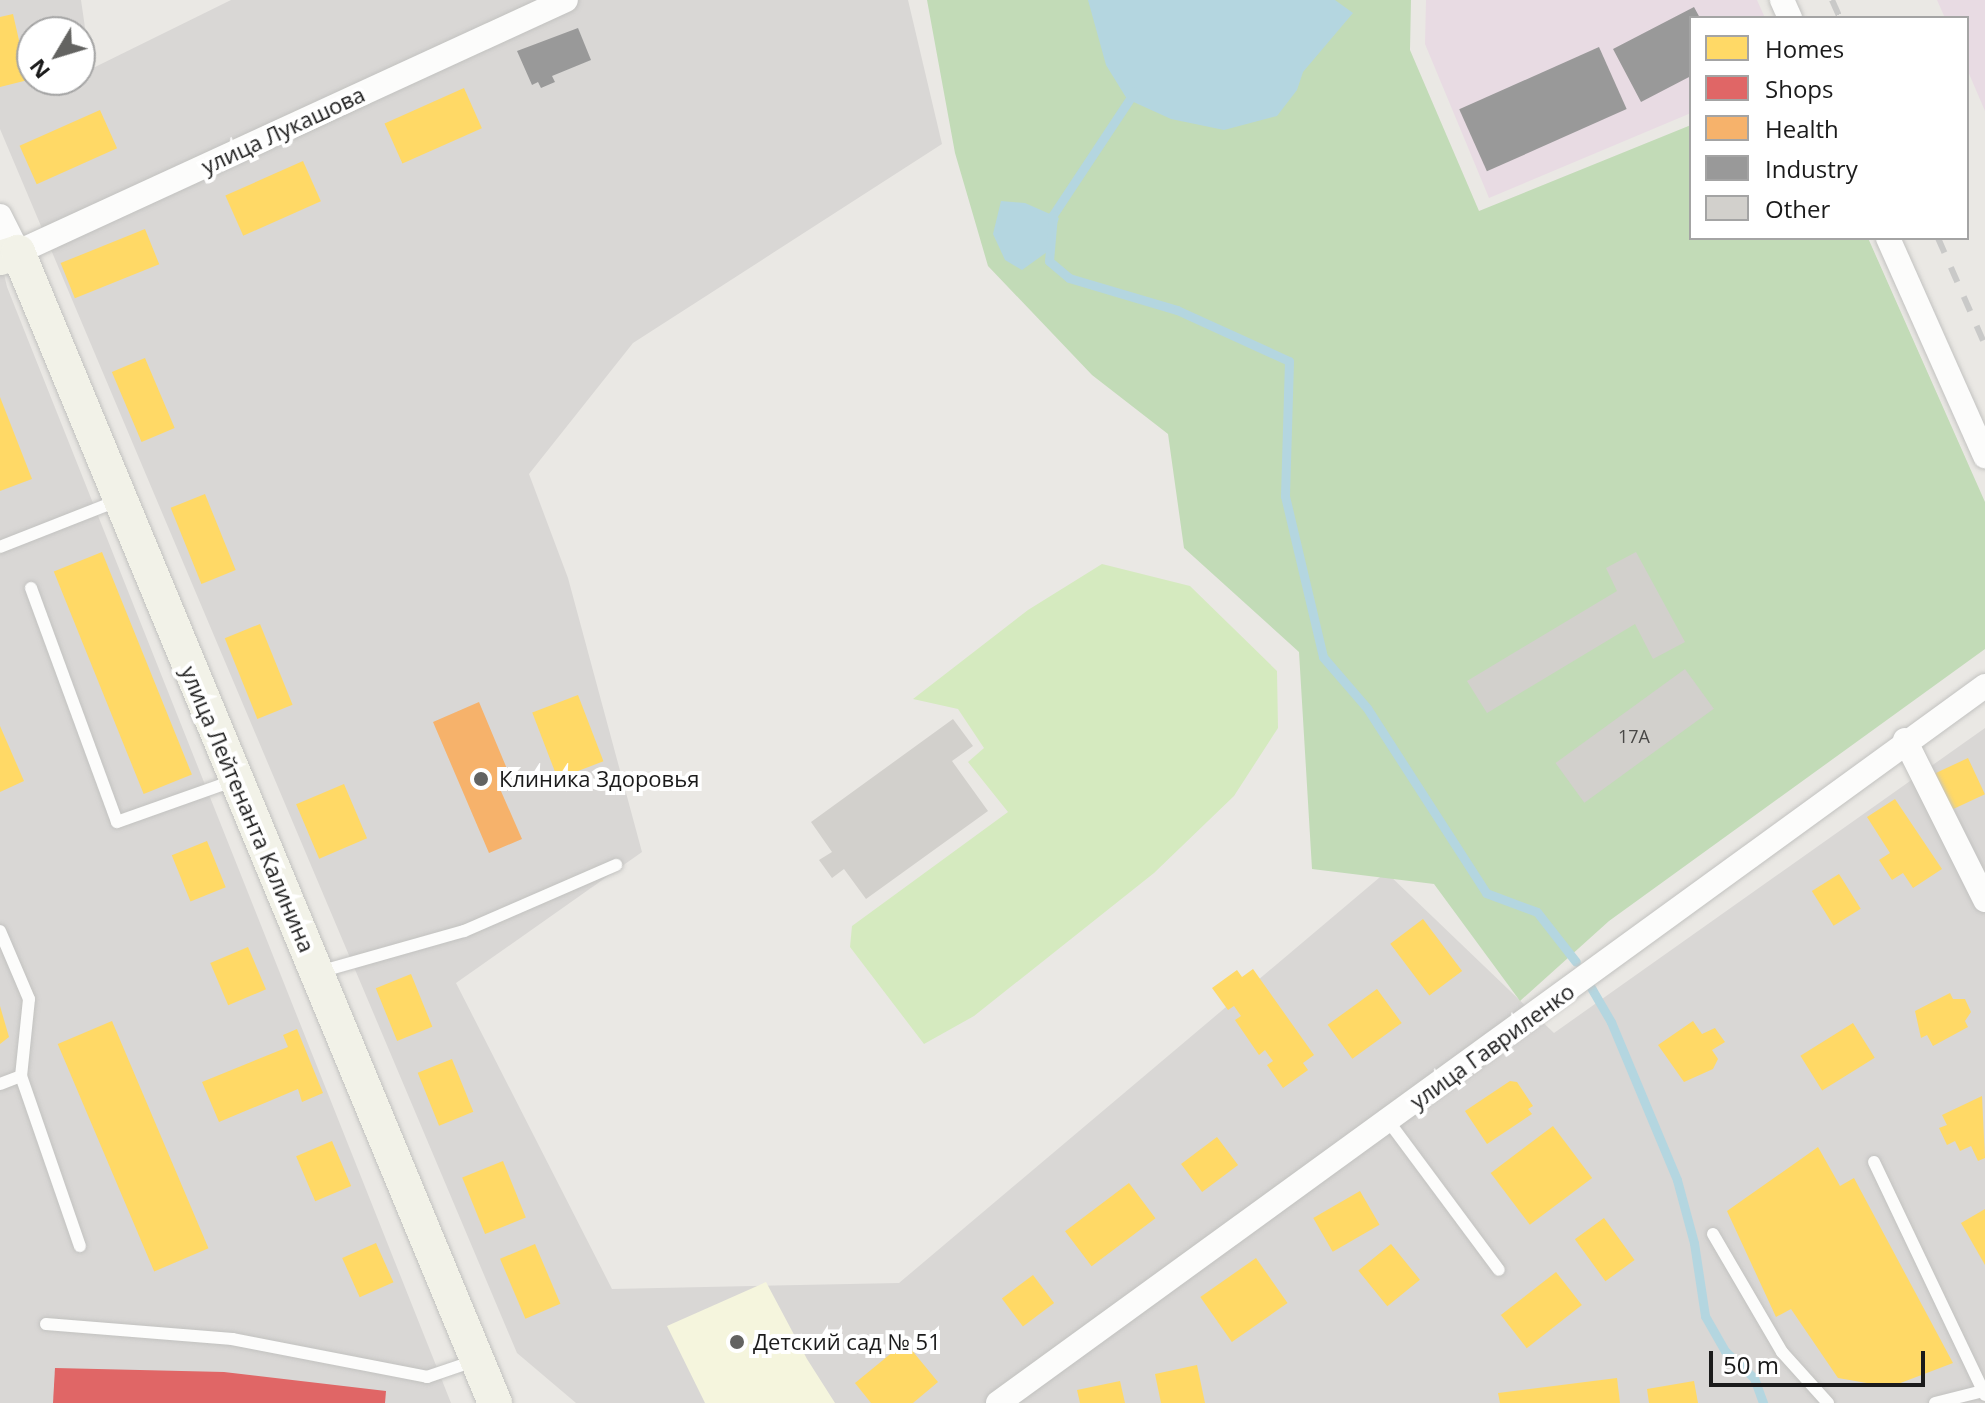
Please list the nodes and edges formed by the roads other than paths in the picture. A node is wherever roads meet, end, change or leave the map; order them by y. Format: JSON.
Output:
{"nodes":[{"id":1,"x":566,"y":0,"type":"edge"},
{"id":2,"x":0,"y":216,"type":"edge"},
{"id":3,"x":1889,"y":240,"type":"edge"},
{"id":4,"x":9,"y":255,"type":"edge"},
{"id":5,"x":1985,"y":456,"type":"edge"},
{"id":6,"x":120,"y":500,"type":"junction"},
{"id":7,"x":0,"y":547,"type":"edge"},
{"id":8,"x":31,"y":588,"type":"dead end"},
{"id":9,"x":1985,"y":686,"type":"edge"},
{"id":10,"x":1905,"y":740,"type":"junction"},
{"id":11,"x":236,"y":780,"type":"junction"},
{"id":12,"x":616,"y":865,"type":"dead end"},
{"id":13,"x":1985,"y":900,"type":"edge"},
{"id":14,"x":0,"y":931,"type":"edge"},
{"id":15,"x":317,"y":973,"type":"junction"},
{"id":16,"x":21,"y":1076,"type":"junction"},
{"id":17,"x":0,"y":1084,"type":"edge"},
{"id":18,"x":1389,"y":1122,"type":"junction"},
{"id":19,"x":1874,"y":1162,"type":"dead end"},
{"id":20,"x":1713,"y":1234,"type":"dead end"},
{"id":21,"x":80,"y":1246,"type":"dead end"},
{"id":22,"x":1499,"y":1270,"type":"dead end"},
{"id":23,"x":46,"y":1324,"type":"dead end"},
{"id":24,"x":477,"y":1360,"type":"junction"},
{"id":25,"x":1984,"y":1393,"type":"edge"},
{"id":26,"x":495,"y":1403,"type":"edge"},
{"id":27,"x":998,"y":1403,"type":"edge"},
{"id":28,"x":1828,"y":1403,"type":"edge"},
{"id":29,"x":1935,"y":1403,"type":"edge"}],
"edges":[{"from":1,"to":4,"type":"street","name":"улица Лукашова"},
{"from":2,"to":4,"type":"street","name":"улица Лейтенанта Калинина"},
{"from":3,"to":5,"type":"street"},
{"from":4,"to":6,"type":"main road","name":"улица Лейтенанта Калинина"},
{"from":6,"to":7,"type":"lane"},
{"from":6,"to":11,"type":"main road","name":"улица Лейтенанта Калинина"},
{"from":8,"to":11,"type":"lane"},
{"from":9,"to":10,"type":"street","name":"улица Гавриленко"},
{"from":10,"to":13,"type":"street"},
{"from":10,"to":18,"type":"street","name":"улица Гавриленко"},
{"from":11,"to":15,"type":"main road","name":"улица Лейтенанта Калинина"},
{"from":12,"to":15,"type":"lane"},
{"from":14,"to":16,"type":"lane"},
{"from":15,"to":24,"type":"main road","name":"улица Лейтенанта Калинина"},
{"from":16,"to":17,"type":"lane"},
{"from":16,"to":21,"type":"lane"},
{"from":18,"to":22,"type":"lane"},
{"from":18,"to":27,"type":"street","name":"улица Гавриленко"},
{"from":19,"to":25,"type":"lane"},
{"from":20,"to":28,"type":"lane"},
{"from":23,"to":24,"type":"lane"},
{"from":24,"to":26,"type":"main road","name":"улица Лейтенанта Калинина"},
{"from":25,"to":29,"type":"lane"}]}
